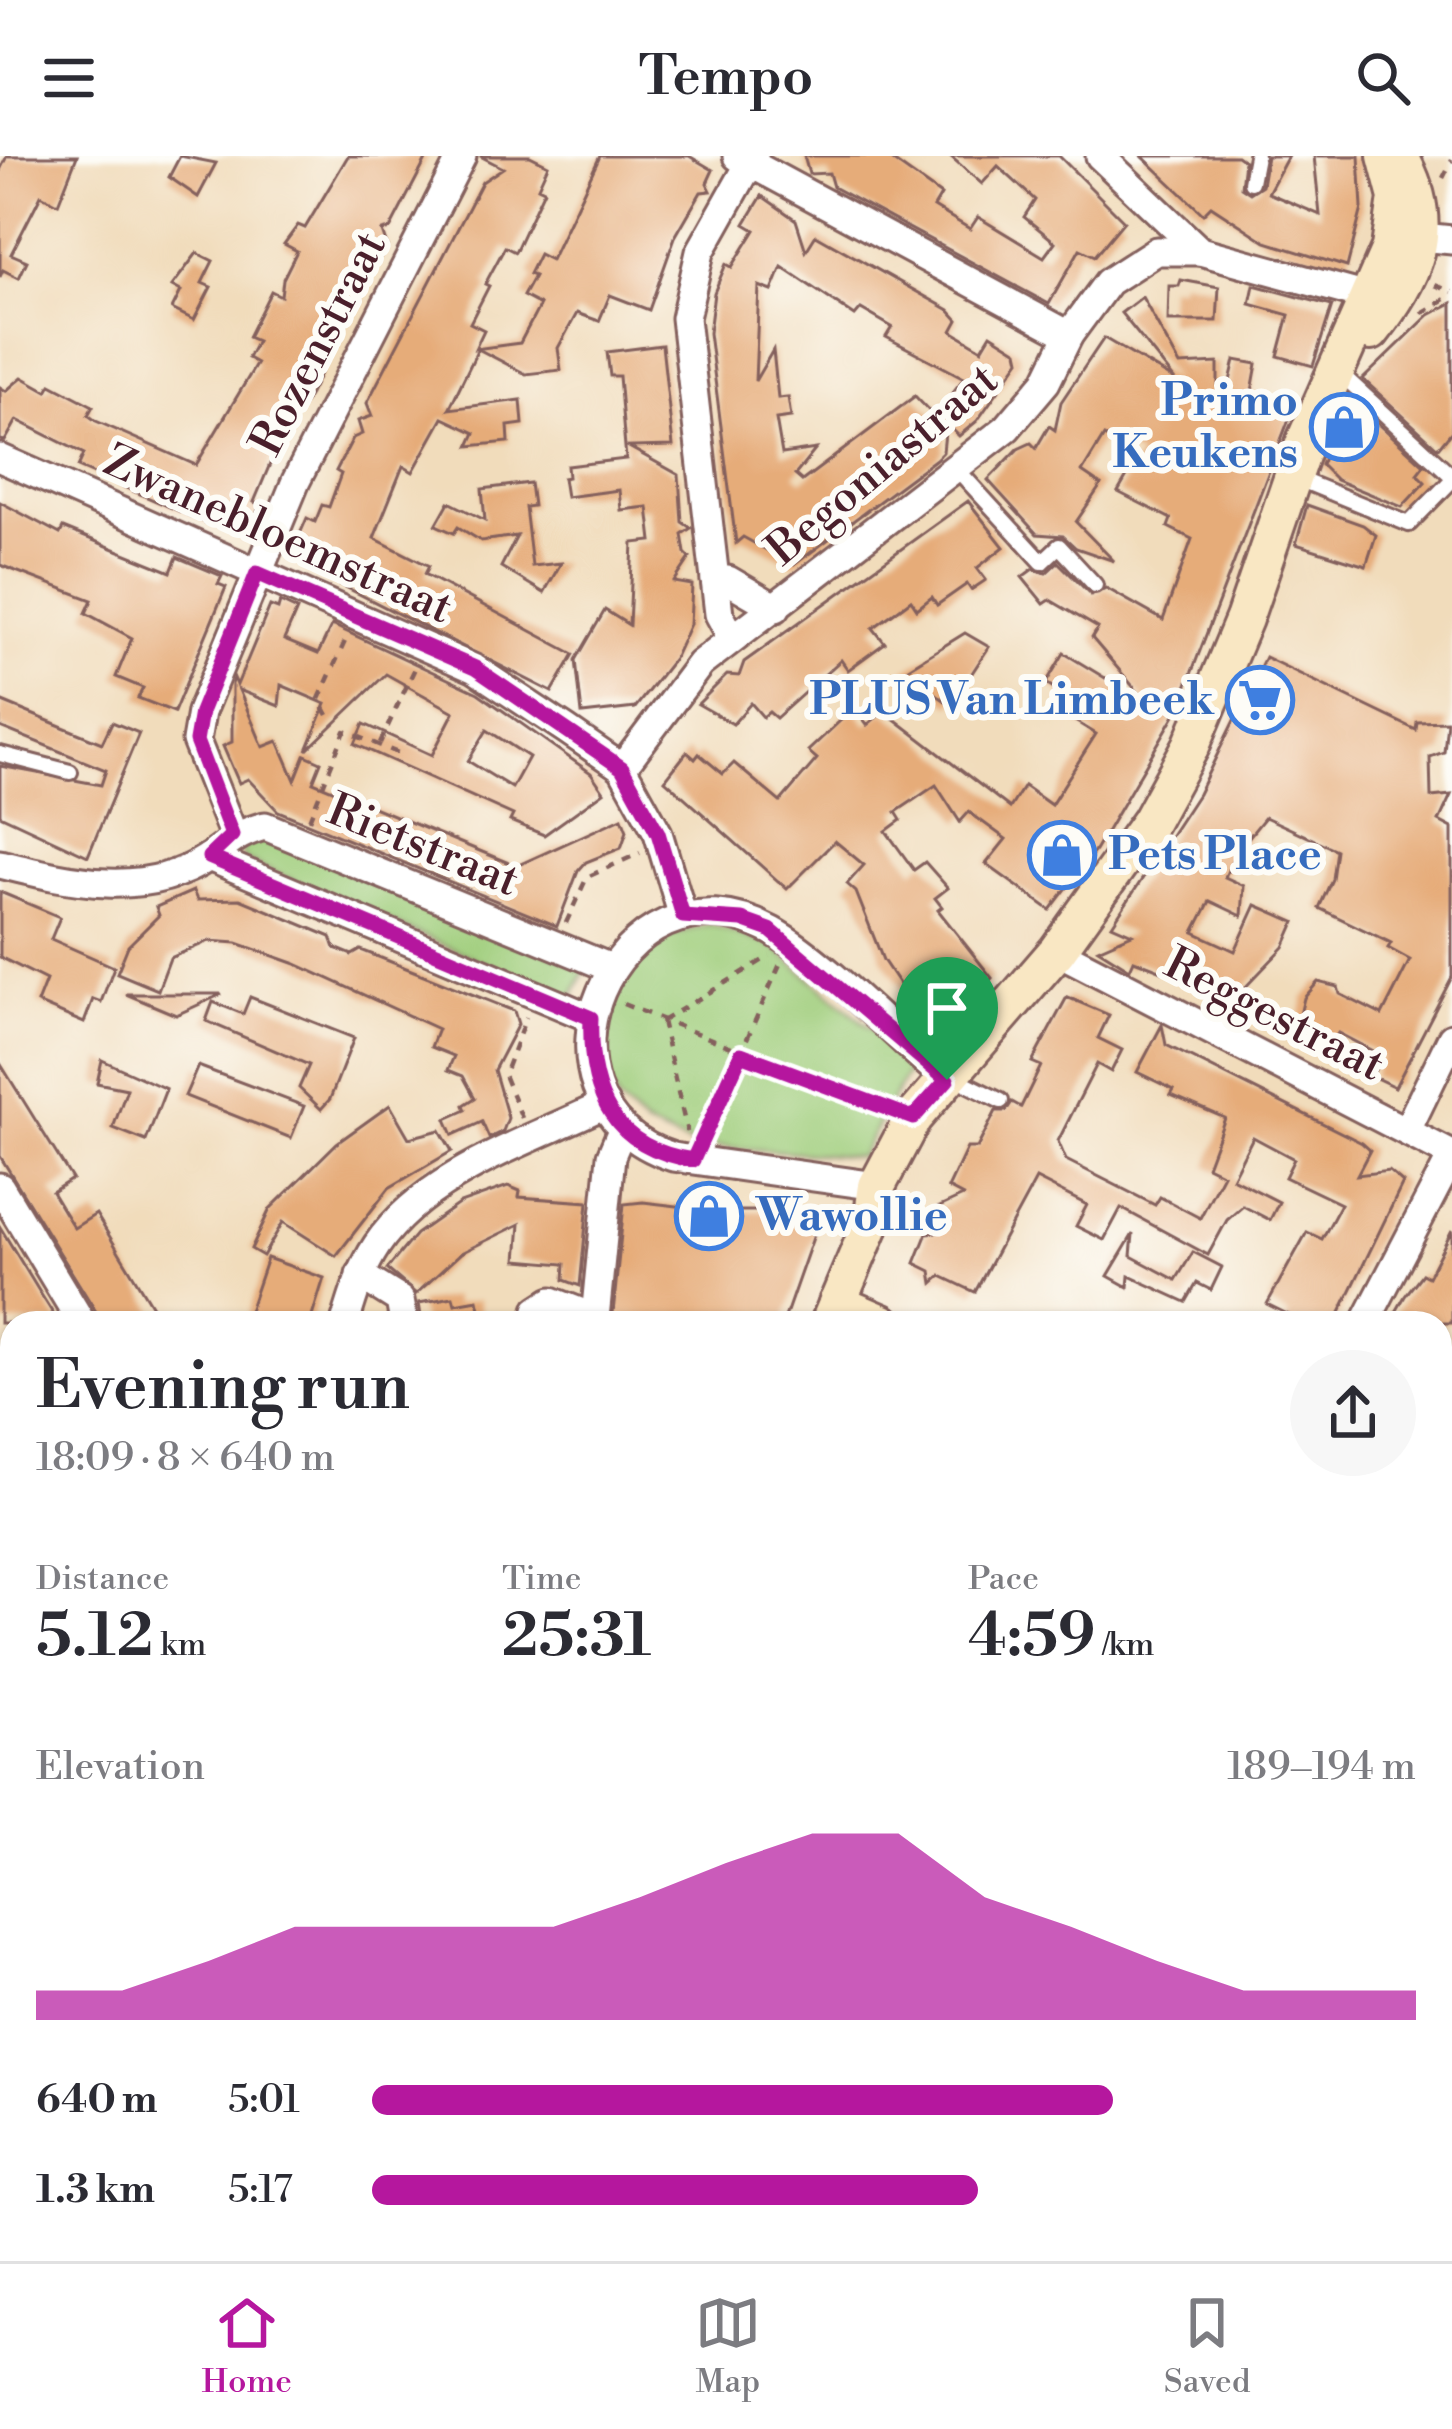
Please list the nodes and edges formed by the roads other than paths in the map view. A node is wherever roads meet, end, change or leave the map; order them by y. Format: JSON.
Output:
{"nodes":[{"id":1,"x":462,"y":156,"type":"edge"},
{"id":2,"x":1100,"y":156,"type":"edge"},
{"id":3,"x":1256,"y":156,"type":"edge"},
{"id":4,"x":1385,"y":156,"type":"edge"},
{"id":5,"x":1399,"y":156,"type":"edge"},
{"id":6,"x":747,"y":158,"type":"edge"},
{"id":7,"x":1251,"y":182,"type":"dead end"},
{"id":8,"x":1168,"y":221,"type":"junction"},
{"id":9,"x":1423,"y":236,"type":"edge"},
{"id":10,"x":1156,"y":251,"type":"junction"},
{"id":11,"x":1200,"y":251,"type":"junction"},
{"id":12,"x":1371,"y":314,"type":"junction"},
{"id":13,"x":1069,"y":335,"type":"junction"},
{"id":14,"x":1338,"y":371,"type":"junction"},
{"id":15,"x":0,"y":458,"type":"edge"},
{"id":16,"x":955,"y":467,"type":"junction"},
{"id":17,"x":1291,"y":476,"type":"junction"},
{"id":18,"x":1452,"y":478,"type":"edge"},
{"id":19,"x":257,"y":573,"type":"junction"},
{"id":20,"x":715,"y":580,"type":"junction"},
{"id":21,"x":1095,"y":585,"type":"dead end"},
{"id":22,"x":776,"y":608,"type":"junction"},
{"id":23,"x":732,"y":638,"type":"junction"},
{"id":24,"x":0,"y":754,"type":"edge"},
{"id":25,"x":622,"y":768,"type":"junction"},
{"id":26,"x":70,"y":772,"type":"dead end"},
{"id":27,"x":232,"y":835,"type":"junction"},
{"id":28,"x":209,"y":857,"type":"junction"},
{"id":29,"x":0,"y":864,"type":"edge"},
{"id":30,"x":683,"y":916,"type":"junction"},
{"id":31,"x":1057,"y":951,"type":"junction"},
{"id":32,"x":600,"y":993,"type":"junction"},
{"id":33,"x":1452,"y":1037,"type":"edge"},
{"id":34,"x":949,"y":1078,"type":"junction"},
{"id":35,"x":1001,"y":1101,"type":"dead end"},
{"id":36,"x":605,"y":1104,"type":"junction"},
{"id":37,"x":622,"y":1130,"type":"junction"},
{"id":38,"x":1407,"y":1130,"type":"junction"},
{"id":39,"x":1452,"y":1156,"type":"edge"},
{"id":40,"x":877,"y":1186,"type":"junction"},
{"id":41,"x":0,"y":1187,"type":"edge"},
{"id":42,"x":360,"y":1275,"type":"junction"},
{"id":43,"x":75,"y":1311,"type":"edge"},
{"id":44,"x":349,"y":1311,"type":"edge"},
{"id":45,"x":402,"y":1311,"type":"edge"},
{"id":46,"x":538,"y":1311,"type":"edge"},
{"id":47,"x":577,"y":1311,"type":"edge"},
{"id":48,"x":596,"y":1311,"type":"edge"},
{"id":49,"x":834,"y":1311,"type":"edge"},
{"id":50,"x":1371,"y":1311,"type":"edge"}],
"edges":[{"from":1,"to":19,"type":"street","name":"Rozenstraat"},
{"from":2,"to":8,"type":"street"},
{"from":3,"to":7,"type":"lane"},
{"from":4,"to":9,"type":"street"},
{"from":5,"to":9,"type":"street"},
{"from":6,"to":13,"type":"street"},
{"from":6,"to":20,"type":"street"},
{"from":8,"to":10,"type":"street"},
{"from":8,"to":11,"type":"street"},
{"from":9,"to":12,"type":"street"},
{"from":10,"to":11,"type":"street"},
{"from":10,"to":13,"type":"street","name":"Begoniastraat"},
{"from":11,"to":12,"type":"street"},
{"from":12,"to":14,"type":"street"},
{"from":13,"to":16,"type":"street","name":"Begoniastraat"},
{"from":14,"to":17,"type":"street"},
{"from":14,"to":18,"type":"lane"},
{"from":15,"to":19,"type":"street","name":"Zwanebloemstraat"},
{"from":16,"to":21,"type":"lane"},
{"from":16,"to":22,"type":"street","name":"Begoniastraat"},
{"from":17,"to":18,"type":"lane"},
{"from":17,"to":31,"type":"street"},
{"from":19,"to":25,"type":"street","name":"Zwanebloemstraat"},
{"from":19,"to":27,"type":"street","name":"Rozenstraat"},
{"from":20,"to":22,"type":"street"},
{"from":20,"to":23,"type":"street"},
{"from":22,"to":23,"type":"street","name":"Begoniastraat"},
{"from":23,"to":25,"type":"street","name":"Begoniastraat"},
{"from":24,"to":26,"type":"lane"},
{"from":25,"to":30,"type":"street","name":"Zwanebloemstraat"},
{"from":27,"to":28,"type":"street"},
{"from":27,"to":32,"type":"street","name":"Rietstraat"},
{"from":28,"to":29,"type":"street"},
{"from":28,"to":32,"type":"street","name":"Rietstraat"},
{"from":30,"to":32,"type":"street"},
{"from":30,"to":34,"type":"street"},
{"from":31,"to":34,"type":"street"},
{"from":31,"to":38,"type":"street","name":"Reggestraat"},
{"from":32,"to":36,"type":"street"},
{"from":33,"to":38,"type":"street"},
{"from":34,"to":35,"type":"lane"},
{"from":34,"to":40,"type":"street"},
{"from":36,"to":37,"type":"street"},
{"from":36,"to":42,"type":"street"},
{"from":37,"to":40,"type":"street"},
{"from":37,"to":48,"type":"street"},
{"from":38,"to":39,"type":"street","name":"Reggestraat"},
{"from":39,"to":50,"type":"street"},
{"from":40,"to":49,"type":"street"},
{"from":41,"to":43,"type":"street"},
{"from":42,"to":44,"type":"street"},
{"from":42,"to":45,"type":"street"},
{"from":46,"to":47,"type":"street"}]}
